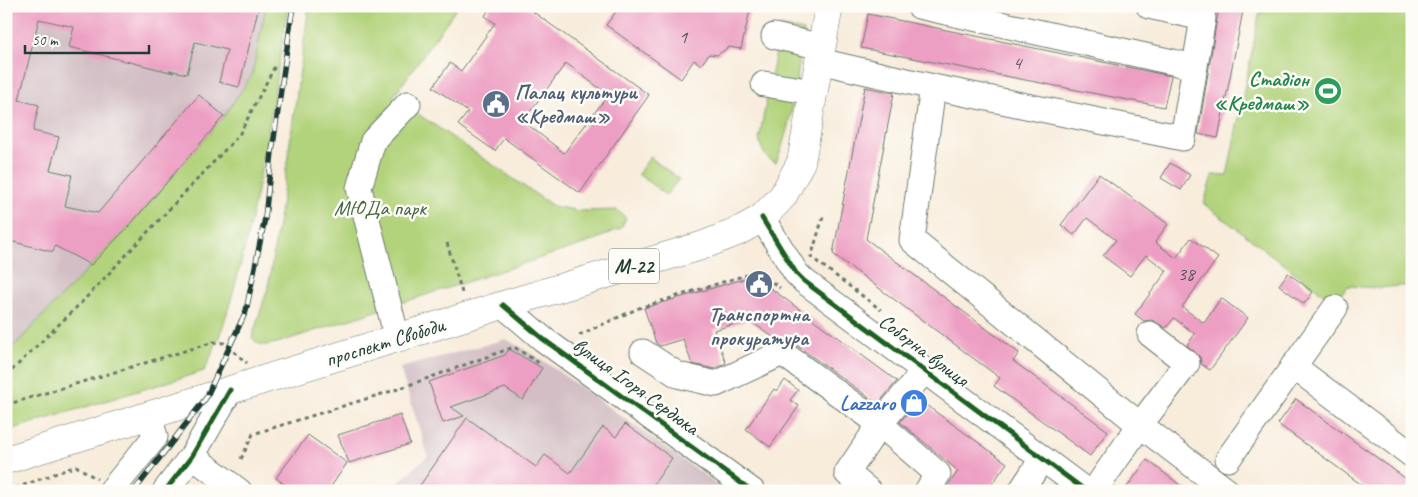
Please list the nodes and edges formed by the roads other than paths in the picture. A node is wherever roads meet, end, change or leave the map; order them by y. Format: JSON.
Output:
{"nodes":[{"id":1,"x":829,"y":6,"type":"edge"},
{"id":2,"x":919,"y":6,"type":"edge"},
{"id":3,"x":1149,"y":6,"type":"edge"},
{"id":4,"x":774,"y":36,"type":"dead end"},
{"id":5,"x":820,"y":54,"type":"junction"},
{"id":6,"x":1195,"y":66,"type":"junction"},
{"id":7,"x":764,"y":84,"type":"dead end"},
{"id":8,"x":932,"y":87,"type":"junction"},
{"id":9,"x":814,"y":92,"type":"junction"},
{"id":10,"x":408,"y":104,"type":"dead end"},
{"id":11,"x":762,"y":218,"type":"junction"},
{"id":12,"x":504,"y":305,"type":"junction"},
{"id":13,"x":1335,"y":308,"type":"dead end"},
{"id":14,"x":1150,"y":334,"type":"dead end"},
{"id":15,"x":397,"y":338,"type":"junction"},
{"id":16,"x":643,"y":352,"type":"dead end"},
{"id":17,"x":1293,"y":366,"type":"junction"},
{"id":18,"x":924,"y":371,"type":"junction"},
{"id":19,"x":230,"y":390,"type":"junction"},
{"id":20,"x":149,"y":415,"type":"junction"},
{"id":21,"x":880,"y":424,"type":"junction"},
{"id":22,"x":1140,"y":426,"type":"junction"},
{"id":23,"x":1412,"y":455,"type":"edge"},
{"id":24,"x":192,"y":456,"type":"junction"},
{"id":25,"x":1042,"y":459,"type":"junction"},
{"id":26,"x":1228,"y":459,"type":"dead end"},
{"id":27,"x":6,"y":460,"type":"edge"},
{"id":28,"x":112,"y":491,"type":"edge"},
{"id":29,"x":164,"y":491,"type":"edge"},
{"id":30,"x":239,"y":491,"type":"edge"},
{"id":31,"x":752,"y":491,"type":"edge"},
{"id":32,"x":869,"y":491,"type":"edge"},
{"id":33,"x":926,"y":491,"type":"edge"},
{"id":34,"x":1022,"y":491,"type":"edge"},
{"id":35,"x":1086,"y":491,"type":"edge"},
{"id":36,"x":1094,"y":491,"type":"edge"},
{"id":37,"x":1227,"y":491,"type":"edge"}],
"edges":[{"from":1,"to":5,"type":"highway","number":"М-22"},
{"from":2,"to":6,"type":"street"},
{"from":3,"to":6,"type":"street"},
{"from":4,"to":5,"type":"street"},
{"from":5,"to":8,"type":"street"},
{"from":5,"to":9,"type":"highway","number":"М-22"},
{"from":6,"to":8,"type":"street"},
{"from":7,"to":9,"type":"street"},
{"from":8,"to":22,"type":"street"},
{"from":9,"to":11,"type":"highway","number":"М-22"},
{"from":10,"to":15,"type":"street"},
{"from":11,"to":12,"type":"highway","name":"проспект Свободи","number":"М-22"},
{"from":11,"to":18,"type":"street","name":"Соборна вулиця"},
{"from":12,"to":15,"type":"highway","name":"проспект Свободи","number":"М-22"},
{"from":12,"to":31,"type":"street","name":"вулиця Ігоря Сердюка"},
{"from":13,"to":17,"type":"street"},
{"from":14,"to":22,"type":"street"},
{"from":15,"to":19,"type":"highway","name":"проспект Свободи","number":"М-22"},
{"from":16,"to":21,"type":"street"},
{"from":17,"to":23,"type":"street"},
{"from":17,"to":26,"type":"street"},
{"from":18,"to":21,"type":"street"},
{"from":18,"to":25,"type":"street","name":"Соборна вулиця"},
{"from":19,"to":20,"type":"highway","name":"проспект Свободи","number":"М-22"},
{"from":19,"to":24,"type":"street"},
{"from":20,"to":27,"type":"highway","name":"проспект Свободи","number":"М-22"},
{"from":20,"to":28,"type":"street"},
{"from":21,"to":32,"type":"street"},
{"from":21,"to":33,"type":"street"},
{"from":22,"to":36,"type":"street"},
{"from":22,"to":37,"type":"street"},
{"from":24,"to":29,"type":"street"},
{"from":24,"to":30,"type":"street"},
{"from":25,"to":34,"type":"street"},
{"from":25,"to":35,"type":"street","name":"Соборна вулиця"}]}
